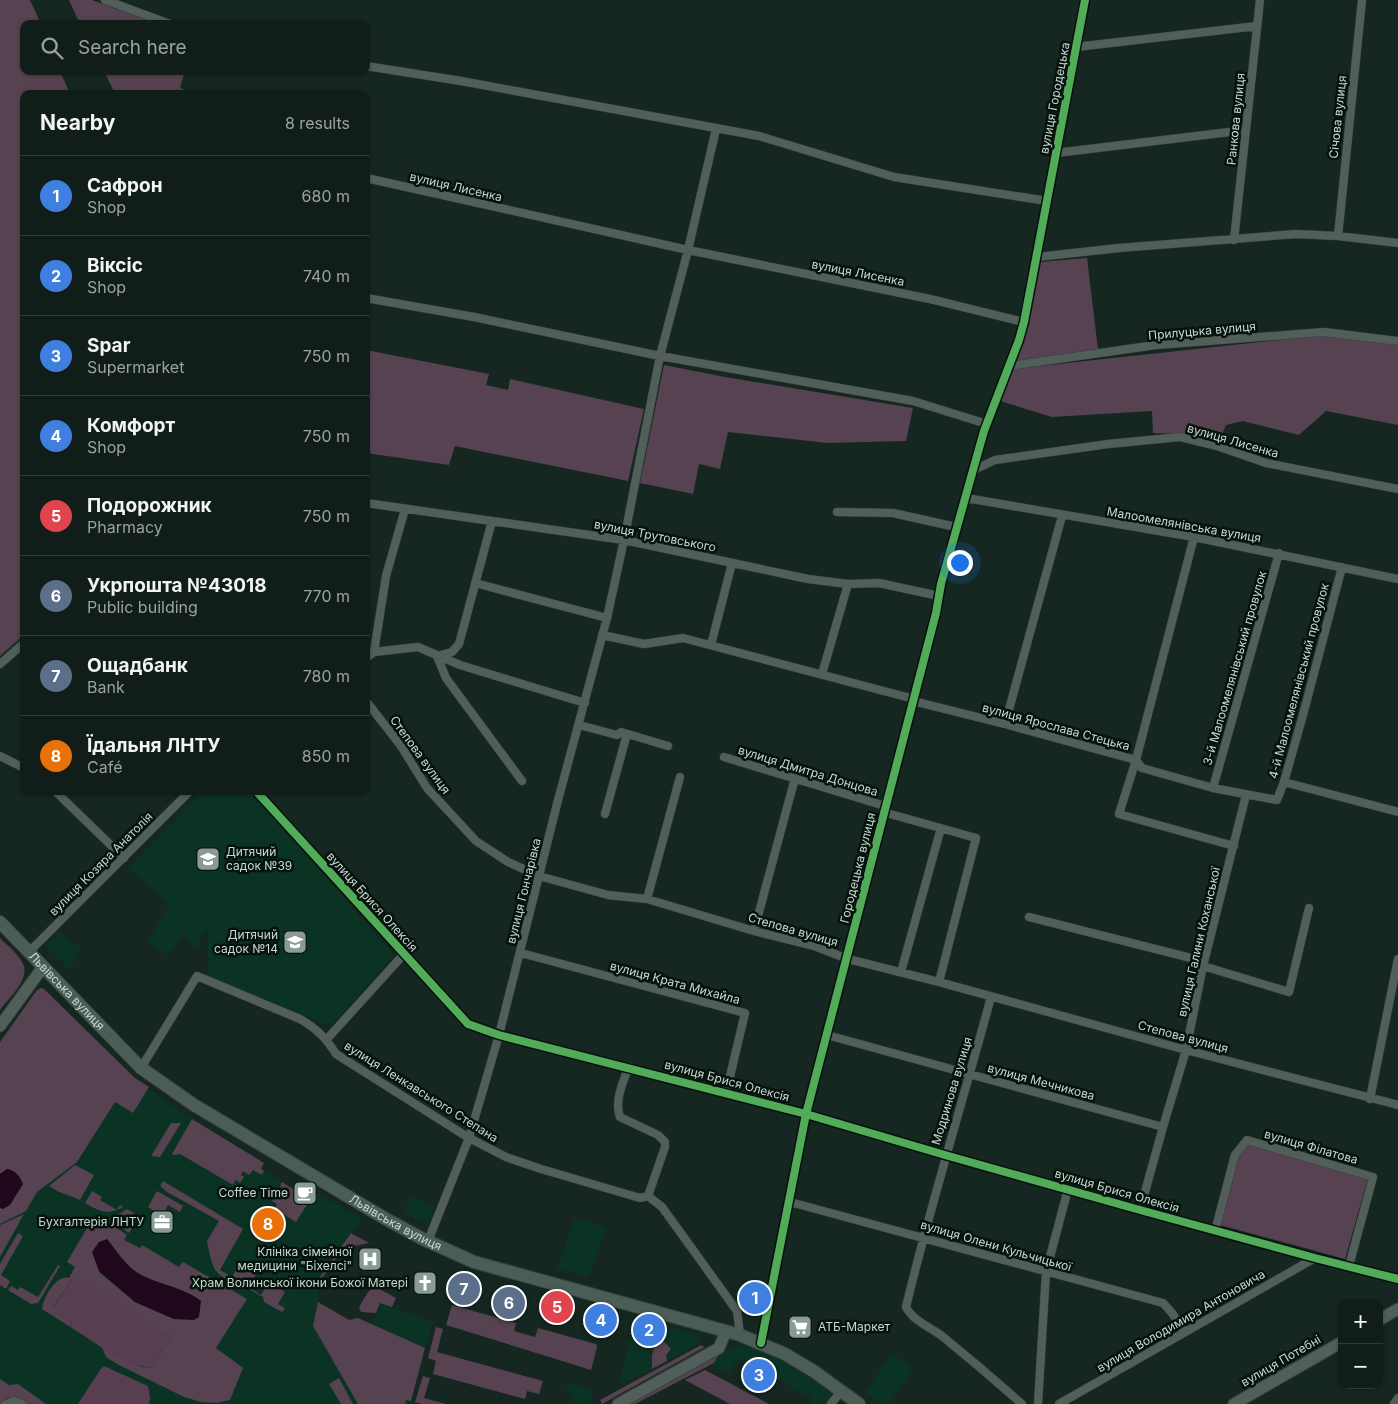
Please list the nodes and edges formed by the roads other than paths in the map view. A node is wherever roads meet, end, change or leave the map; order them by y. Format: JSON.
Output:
{"nodes":[{"id":1,"x":104,"y":0,"type":"edge"},
{"id":2,"x":1085,"y":0,"type":"edge"},
{"id":3,"x":1260,"y":0,"type":"edge"},
{"id":4,"x":1362,"y":0,"type":"edge"},
{"id":5,"x":159,"y":20,"type":"edge"},
{"id":6,"x":1257,"y":26,"type":"junction"},
{"id":7,"x":1076,"y":47,"type":"junction"},
{"id":8,"x":370,"y":67,"type":"edge"},
{"id":9,"x":716,"y":129,"type":"junction"},
{"id":10,"x":1246,"y":130,"type":"junction"},
{"id":11,"x":1056,"y":153,"type":"junction"},
{"id":12,"x":370,"y":179,"type":"edge"},
{"id":13,"x":1047,"y":201,"type":"junction"},
{"id":14,"x":1338,"y":236,"type":"junction"},
{"id":15,"x":1234,"y":240,"type":"junction"},
{"id":16,"x":1398,"y":243,"type":"edge"},
{"id":17,"x":688,"y":250,"type":"junction"},
{"id":18,"x":1037,"y":257,"type":"junction"},
{"id":19,"x":370,"y":299,"type":"edge"},
{"id":20,"x":1024,"y":322,"type":"junction"},
{"id":21,"x":1398,"y":341,"type":"edge"},
{"id":22,"x":660,"y":356,"type":"junction"},
{"id":23,"x":1009,"y":366,"type":"junction"},
{"id":24,"x":985,"y":428,"type":"junction"},
{"id":25,"x":974,"y":470,"type":"junction"},
{"id":26,"x":1398,"y":489,"type":"edge"},
{"id":27,"x":966,"y":498,"type":"junction"},
{"id":28,"x":370,"y":504,"type":"edge"},
{"id":29,"x":405,"y":509,"type":"junction"},
{"id":30,"x":837,"y":512,"type":"dead end"},
{"id":31,"x":1062,"y":516,"type":"junction"},
{"id":32,"x":492,"y":521,"type":"junction"},
{"id":33,"x":956,"y":527,"type":"junction"},
{"id":34,"x":1194,"y":537,"type":"junction"},
{"id":35,"x":624,"y":540,"type":"junction"},
{"id":36,"x":1278,"y":554,"type":"junction"},
{"id":37,"x":732,"y":563,"type":"junction"},
{"id":38,"x":1342,"y":567,"type":"junction"},
{"id":39,"x":1398,"y":579,"type":"edge"},
{"id":40,"x":475,"y":583,"type":"junction"},
{"id":41,"x":848,"y":584,"type":"junction"},
{"id":42,"x":939,"y":596,"type":"junction"},
{"id":43,"x":607,"y":618,"type":"junction"},
{"id":44,"x":602,"y":635,"type":"junction"},
{"id":45,"x":711,"y":645,"type":"junction"},
{"id":46,"x":20,"y":646,"type":"edge"},
{"id":47,"x":374,"y":652,"type":"junction"},
{"id":48,"x":370,"y":655,"type":"edge"},
{"id":49,"x":437,"y":656,"type":"junction"},
{"id":50,"x":0,"y":664,"type":"edge"},
{"id":51,"x":822,"y":674,"type":"junction"},
{"id":52,"x":914,"y":700,"type":"junction"},
{"id":53,"x":585,"y":703,"type":"junction"},
{"id":54,"x":370,"y":706,"type":"edge"},
{"id":55,"x":1005,"y":724,"type":"junction"},
{"id":56,"x":579,"y":725,"type":"junction"},
{"id":57,"x":627,"y":734,"type":"junction"},
{"id":58,"x":668,"y":746,"type":"dead end"},
{"id":59,"x":0,"y":756,"type":"edge"},
{"id":60,"x":724,"y":757,"type":"dead end"},
{"id":61,"x":1136,"y":760,"type":"junction"},
{"id":62,"x":20,"y":766,"type":"edge"},
{"id":63,"x":680,"y":777,"type":"dead end"},
{"id":64,"x":795,"y":778,"type":"junction"},
{"id":65,"x":522,"y":781,"type":"dead end"},
{"id":66,"x":1284,"y":782,"type":"junction"},
{"id":67,"x":1213,"y":788,"type":"junction"},
{"id":68,"x":59,"y":795,"type":"edge"},
{"id":69,"x":186,"y":795,"type":"edge"},
{"id":70,"x":260,"y":795,"type":"edge"},
{"id":71,"x":1246,"y":795,"type":"junction"},
{"id":72,"x":1277,"y":800,"type":"joint"},
{"id":73,"x":884,"y":809,"type":"junction"},
{"id":74,"x":1398,"y":812,"type":"edge"},
{"id":75,"x":605,"y":814,"type":"dead end"},
{"id":76,"x":941,"y":828,"type":"junction"},
{"id":77,"x":1234,"y":846,"type":"junction"},
{"id":78,"x":124,"y":858,"type":"junction"},
{"id":79,"x":539,"y":876,"type":"junction"},
{"id":80,"x":647,"y":899,"type":"junction"},
{"id":81,"x":1309,"y":908,"type":"dead end"},
{"id":82,"x":1029,"y":917,"type":"dead end"},
{"id":83,"x":0,"y":922,"type":"edge"},
{"id":84,"x":754,"y":930,"type":"junction"},
{"id":85,"x":28,"y":952,"type":"junction"},
{"id":86,"x":520,"y":953,"type":"junction"},
{"id":87,"x":404,"y":954,"type":"junction"},
{"id":88,"x":848,"y":959,"type":"junction"},
{"id":89,"x":1398,"y":959,"type":"edge"},
{"id":90,"x":1203,"y":966,"type":"junction"},
{"id":91,"x":43,"y":967,"type":"junction"},
{"id":92,"x":901,"y":972,"type":"junction"},
{"id":93,"x":939,"y":982,"type":"junction"},
{"id":94,"x":991,"y":997,"type":"junction"},
{"id":95,"x":0,"y":1026,"type":"edge"},
{"id":96,"x":499,"y":1035,"type":"junction"},
{"id":97,"x":827,"y":1035,"type":"junction"},
{"id":98,"x":327,"y":1039,"type":"junction"},
{"id":99,"x":1186,"y":1050,"type":"junction"},
{"id":100,"x":140,"y":1068,"type":"junction"},
{"id":101,"x":629,"y":1068,"type":"junction"},
{"id":102,"x":970,"y":1074,"type":"junction"},
{"id":103,"x":726,"y":1092,"type":"junction"},
{"id":104,"x":1370,"y":1099,"type":"junction"},
{"id":105,"x":1398,"y":1105,"type":"edge"},
{"id":106,"x":806,"y":1114,"type":"junction"},
{"id":107,"x":1163,"y":1127,"type":"junction"},
{"id":108,"x":468,"y":1138,"type":"junction"},
{"id":109,"x":945,"y":1155,"type":"junction"},
{"id":110,"x":1068,"y":1189,"type":"junction"},
{"id":111,"x":648,"y":1196,"type":"junction"},
{"id":112,"x":790,"y":1202,"type":"junction"},
{"id":113,"x":1140,"y":1210,"type":"junction"},
{"id":114,"x":1215,"y":1230,"type":"junction"},
{"id":115,"x":922,"y":1237,"type":"junction"},
{"id":116,"x":428,"y":1241,"type":"junction"},
{"id":117,"x":1315,"y":1258,"type":"junction"},
{"id":118,"x":1349,"y":1266,"type":"junction"},
{"id":119,"x":1046,"y":1272,"type":"junction"},
{"id":120,"x":1398,"y":1279,"type":"edge"},
{"id":121,"x":1398,"y":1309,"type":"edge"},
{"id":122,"x":1383,"y":1318,"type":"edge"},
{"id":123,"x":726,"y":1331,"type":"junction"},
{"id":124,"x":1184,"y":1331,"type":"junction"},
{"id":125,"x":740,"y":1335,"type":"junction"},
{"id":126,"x":762,"y":1343,"type":"junction"},
{"id":127,"x":1339,"y":1344,"type":"edge"},
{"id":128,"x":842,"y":1390,"type":"junction"},
{"id":129,"x":1398,"y":1398,"type":"edge"},
{"id":130,"x":6,"y":1404,"type":"edge"},
{"id":131,"x":22,"y":1404,"type":"edge"},
{"id":132,"x":618,"y":1404,"type":"edge"},
{"id":133,"x":832,"y":1404,"type":"edge"},
{"id":134,"x":859,"y":1404,"type":"edge"},
{"id":135,"x":1022,"y":1404,"type":"edge"},
{"id":136,"x":1038,"y":1404,"type":"edge"},
{"id":137,"x":1059,"y":1404,"type":"edge"},
{"id":138,"x":1234,"y":1404,"type":"edge"},
{"id":139,"x":1394,"y":1404,"type":"edge"}],
"edges":[{"from":1,"to":5,"type":"street"},
{"from":2,"to":7,"type":"street","name":"вулиця Городецька"},
{"from":3,"to":6,"type":"street","name":"Ранкова вулиця"},
{"from":4,"to":14,"type":"street","name":"Січова вулиця"},
{"from":6,"to":7,"type":"street"},
{"from":6,"to":10,"type":"street","name":"Ранкова вулиця"},
{"from":7,"to":11,"type":"street","name":"вулиця Городецька"},
{"from":8,"to":9,"type":"street"},
{"from":9,"to":13,"type":"street"},
{"from":9,"to":17,"type":"street"},
{"from":10,"to":11,"type":"street"},
{"from":10,"to":15,"type":"street","name":"Ранкова вулиця"},
{"from":11,"to":13,"type":"street","name":"вулиця Городецька"},
{"from":12,"to":17,"type":"street","name":"вулиця Лисенка"},
{"from":13,"to":18,"type":"street","name":"вулиця Городецька"},
{"from":14,"to":15,"type":"street"},
{"from":14,"to":16,"type":"street"},
{"from":15,"to":18,"type":"street"},
{"from":17,"to":20,"type":"street","name":"вулиця Лисенка"},
{"from":17,"to":22,"type":"street"},
{"from":18,"to":20,"type":"street","name":"вулиця Городецька"},
{"from":19,"to":22,"type":"street"},
{"from":20,"to":23,"type":"street","name":"Городецька вулиця"},
{"from":21,"to":23,"type":"street","name":"Прилуцька вулиця"},
{"from":22,"to":24,"type":"street"},
{"from":22,"to":35,"type":"street"},
{"from":23,"to":24,"type":"street","name":"Городецька вулиця"},
{"from":24,"to":25,"type":"street","name":"Городецька вулиця"},
{"from":25,"to":26,"type":"street","name":"вулиця Лисенка"},
{"from":25,"to":27,"type":"street","name":"Городецька вулиця"},
{"from":27,"to":31,"type":"street","name":"Малоомелянівська вулиця"},
{"from":27,"to":33,"type":"street","name":"Городецька вулиця"},
{"from":28,"to":29,"type":"street","name":"вулиця Трутовського"},
{"from":29,"to":32,"type":"street","name":"вулиця Трутовського"},
{"from":29,"to":47,"type":"street"},
{"from":30,"to":33,"type":"street"},
{"from":31,"to":34,"type":"street","name":"Малоомелянівська вулиця"},
{"from":31,"to":55,"type":"street"},
{"from":32,"to":35,"type":"street","name":"вулиця Трутовського"},
{"from":32,"to":40,"type":"street"},
{"from":33,"to":42,"type":"street","name":"Городецька вулиця"},
{"from":34,"to":36,"type":"street","name":"Малоомелянівська вулиця"},
{"from":34,"to":61,"type":"street"},
{"from":35,"to":37,"type":"street","name":"вулиця Трутовського"},
{"from":35,"to":43,"type":"street","name":"вулиця Гончарівка"},
{"from":36,"to":38,"type":"street","name":"Малоомелянівська вулиця"},
{"from":36,"to":67,"type":"street","name":"3-й Малоомелянівський провулок"},
{"from":37,"to":41,"type":"street","name":"вулиця Трутовського"},
{"from":37,"to":45,"type":"street"},
{"from":38,"to":39,"type":"street","name":"Малоомелянівська вулиця"},
{"from":38,"to":66,"type":"street","name":"4-й Малоомелянівський провулок"},
{"from":40,"to":43,"type":"street"},
{"from":40,"to":49,"type":"street"},
{"from":41,"to":42,"type":"street","name":"вулиця Трутовського"},
{"from":41,"to":51,"type":"street"},
{"from":42,"to":52,"type":"street","name":"Городецька вулиця"},
{"from":43,"to":44,"type":"street","name":"вулиця Гончарівка"},
{"from":44,"to":45,"type":"street","name":"вулиця Ярослава Стецька"},
{"from":44,"to":53,"type":"street","name":"вулиця Гончарівка"},
{"from":45,"to":51,"type":"street","name":"вулиця Ярослава Стецька"},
{"from":46,"to":50,"type":"street"},
{"from":47,"to":48,"type":"street"},
{"from":47,"to":49,"type":"street"},
{"from":49,"to":53,"type":"street"},
{"from":49,"to":65,"type":"street"},
{"from":51,"to":52,"type":"street","name":"вулиця Ярослава Стецька"},
{"from":52,"to":55,"type":"street","name":"вулиця Ярослава Стецька"},
{"from":52,"to":73,"type":"street","name":"Городецька вулиця"},
{"from":53,"to":56,"type":"street","name":"вулиця Гончарівка"},
{"from":54,"to":79,"type":"street","name":"Степова вулиця"},
{"from":55,"to":61,"type":"street","name":"вулиця Ярослава Стецька"},
{"from":56,"to":57,"type":"street"},
{"from":56,"to":79,"type":"street","name":"вулиця Гончарівка"},
{"from":57,"to":58,"type":"street"},
{"from":57,"to":75,"type":"street"},
{"from":59,"to":62,"type":"street"},
{"from":60,"to":64,"type":"street","name":"вулиця Дмитра Донцова"},
{"from":61,"to":67,"type":"street","name":"вулиця Ярослава Стецька"},
{"from":61,"to":77,"type":"street"},
{"from":63,"to":80,"type":"street"},
{"from":64,"to":73,"type":"street","name":"вулиця Дмитра Донцова"},
{"from":64,"to":84,"type":"street"},
{"from":66,"to":72,"type":"street","name":"4-й Малоомелянівський провулок"},
{"from":66,"to":74,"type":"street"},
{"from":67,"to":71,"type":"street","name":"вулиця Ярослава Стецька"},
{"from":68,"to":78,"type":"street"},
{"from":69,"to":78,"type":"street","name":"вулиця Козяра Анатолія"},
{"from":70,"to":87,"type":"street","name":"вулиця Брися Олексія"},
{"from":71,"to":72,"type":"street","name":"вулиця Ярослава Стецька"},
{"from":71,"to":77,"type":"street","name":"вулиця Галини Коханської"},
{"from":73,"to":76,"type":"street","name":"вулиця Дмитра Донцова"},
{"from":73,"to":88,"type":"street","name":"Городецька вулиця"},
{"from":76,"to":92,"type":"street"},
{"from":76,"to":93,"type":"street","name":"вулиця Дмитра Донцова"},
{"from":77,"to":90,"type":"street","name":"вулиця Галини Коханської"},
{"from":78,"to":85,"type":"street","name":"вулиця Козяра Анатолія"},
{"from":79,"to":80,"type":"street","name":"Степова вулиця"},
{"from":79,"to":86,"type":"street","name":"вулиця Гончарівка"},
{"from":80,"to":84,"type":"street","name":"Степова вулиця"},
{"from":81,"to":90,"type":"street"},
{"from":82,"to":90,"type":"street"},
{"from":83,"to":85,"type":"main road","name":"Львівська вулиця"},
{"from":84,"to":88,"type":"street","name":"Степова вулиця"},
{"from":85,"to":91,"type":"main road","name":"Львівська вулиця"},
{"from":86,"to":96,"type":"street","name":"вулиця Гончарівка"},
{"from":86,"to":103,"type":"street","name":"вулиця Крата Михайла"},
{"from":87,"to":96,"type":"street","name":"вулиця Брися Олексія"},
{"from":87,"to":98,"type":"street"},
{"from":88,"to":92,"type":"street","name":"Степова вулиця"},
{"from":88,"to":97,"type":"street","name":"Городецька вулиця"},
{"from":89,"to":104,"type":"street"},
{"from":90,"to":99,"type":"street","name":"вулиця Галини Коханської"},
{"from":91,"to":95,"type":"street"},
{"from":91,"to":100,"type":"main road","name":"Львівська вулиця"},
{"from":92,"to":93,"type":"street","name":"Степова вулиця"},
{"from":93,"to":94,"type":"street","name":"Степова вулиця"},
{"from":94,"to":99,"type":"street","name":"Степова вулиця"},
{"from":94,"to":102,"type":"street","name":"Модринова вулиця"},
{"from":96,"to":101,"type":"street","name":"вулиця Брися Олексія"},
{"from":96,"to":108,"type":"street","name":"вулиця Гончарівка"},
{"from":97,"to":102,"type":"street","name":"вулиця Мечникова"},
{"from":97,"to":106,"type":"street","name":"Городецька вулиця"},
{"from":98,"to":100,"type":"street","name":"вулиця Ленкавського Степана"},
{"from":98,"to":108,"type":"street","name":"вулиця Ленкавського Степана"},
{"from":99,"to":104,"type":"street","name":"Степова вулиця"},
{"from":99,"to":107,"type":"street","name":"вулиця Галини Коханської"},
{"from":100,"to":116,"type":"main road","name":"Львівська вулиця"},
{"from":101,"to":103,"type":"street","name":"вулиця Брися Олексія"},
{"from":101,"to":111,"type":"street"},
{"from":102,"to":107,"type":"street","name":"вулиця Мечникова"},
{"from":102,"to":109,"type":"street","name":"Модринова вулиця"},
{"from":103,"to":106,"type":"street","name":"вулиця Брися Олексія"},
{"from":104,"to":105,"type":"street","name":"Степова вулиця"},
{"from":106,"to":109,"type":"street","name":"вулиця Брися Олексія"},
{"from":106,"to":112,"type":"street","name":"Городецька вулиця"},
{"from":107,"to":113,"type":"street","name":"вулиця Галини Коханської"},
{"from":108,"to":111,"type":"street","name":"вулиця Ленкавського Степана"},
{"from":108,"to":116,"type":"street","name":"вулиця Гончарівка"},
{"from":109,"to":110,"type":"street","name":"вулиця Брися Олексія"},
{"from":109,"to":115,"type":"street","name":"Модринова вулиця"},
{"from":110,"to":113,"type":"street","name":"вулиця Брися Олексія"},
{"from":110,"to":119,"type":"street"},
{"from":111,"to":125,"type":"street"},
{"from":112,"to":115,"type":"street","name":"вулиця Олени Кульчицької"},
{"from":112,"to":126,"type":"street","name":"Городецька вулиця"},
{"from":113,"to":114,"type":"street","name":"вулиця Брися Олексія"},
{"from":114,"to":117,"type":"street","name":"вулиця Брися Олексія"},
{"from":114,"to":118,"type":"street","name":"вулиця Філатова"},
{"from":115,"to":119,"type":"street","name":"вулиця Олени Кульчицької"},
{"from":115,"to":135,"type":"street","name":"Модринова вулиця"},
{"from":116,"to":123,"type":"main road","name":"Львівська вулиця"},
{"from":117,"to":118,"type":"street","name":"вулиця Брися Олексія"},
{"from":117,"to":124,"type":"street","name":"вулиця Володимира Антоновича"},
{"from":118,"to":120,"type":"street","name":"вулиця Брися Олексія"},
{"from":119,"to":124,"type":"street","name":"вулиця Олени Кульчицької"},
{"from":119,"to":136,"type":"street"},
{"from":121,"to":122,"type":"street"},
{"from":123,"to":125,"type":"main road","name":"Львівська вулиця"},
{"from":123,"to":132,"type":"street"},
{"from":124,"to":137,"type":"street","name":"вулиця Володимира Антоновича"},
{"from":125,"to":126,"type":"main road","name":"Львівська вулиця"},
{"from":126,"to":128,"type":"main road","name":"Львівська вулиця"},
{"from":127,"to":138,"type":"street","name":"вулиця Потебні"},
{"from":128,"to":133,"type":"street"},
{"from":128,"to":134,"type":"main road","name":"Львівська вулиця"},
{"from":129,"to":139,"type":"street"},
{"from":130,"to":131,"type":"street"}]}
